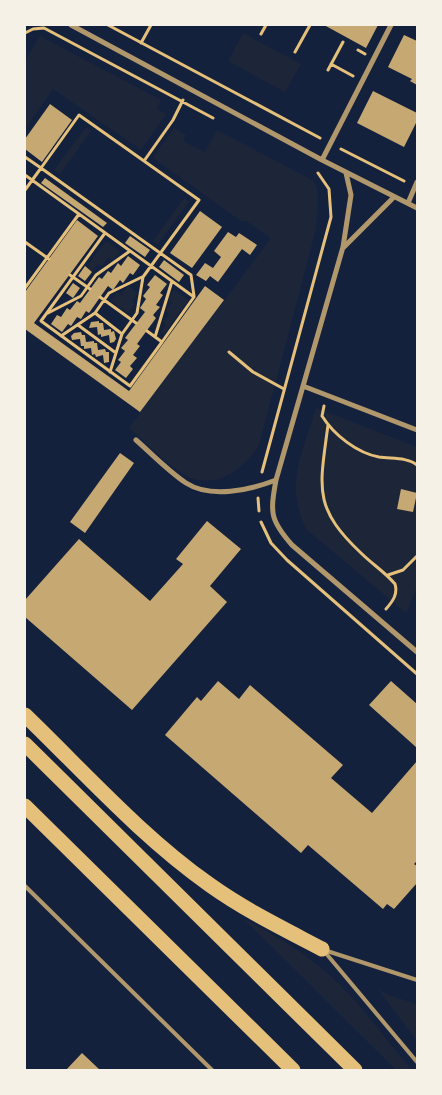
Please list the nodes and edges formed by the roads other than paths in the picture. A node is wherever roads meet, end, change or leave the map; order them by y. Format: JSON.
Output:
{"nodes":[{"id":1,"x":71,"y":25,"type":"edge"},
{"id":2,"x":391,"y":25,"type":"edge"},
{"id":3,"x":322,"y":160,"type":"junction"},
{"id":4,"x":346,"y":173,"type":"junction"},
{"id":5,"x":416,"y":184,"type":"edge"},
{"id":6,"x":394,"y":197,"type":"junction"},
{"id":7,"x":408,"y":203,"type":"junction"},
{"id":8,"x":417,"y":208,"type":"edge"},
{"id":9,"x":343,"y":247,"type":"junction"},
{"id":10,"x":304,"y":386,"type":"junction"},
{"id":11,"x":417,"y":430,"type":"edge"},
{"id":12,"x":136,"y":440,"type":"dead end"},
{"id":13,"x":276,"y":480,"type":"junction"},
{"id":14,"x":417,"y":652,"type":"edge"},
{"id":15,"x":25,"y":715,"type":"edge"},
{"id":16,"x":25,"y":744,"type":"edge"},
{"id":17,"x":25,"y":806,"type":"edge"},
{"id":18,"x":25,"y":886,"type":"edge"},
{"id":19,"x":322,"y":949,"type":"junction"},
{"id":20,"x":417,"y":980,"type":"edge"},
{"id":21,"x":417,"y":1062,"type":"edge"},
{"id":22,"x":212,"y":1070,"type":"edge"},
{"id":23,"x":293,"y":1070,"type":"edge"},
{"id":24,"x":355,"y":1070,"type":"edge"}],
"edges":[{"from":1,"to":3,"type":"street"},
{"from":2,"to":3,"type":"street"},
{"from":3,"to":4,"type":"street"},
{"from":4,"to":6,"type":"street"},
{"from":4,"to":9,"type":"street"},
{"from":5,"to":7,"type":"street"},
{"from":6,"to":7,"type":"street"},
{"from":6,"to":9,"type":"street"},
{"from":7,"to":8,"type":"street"},
{"from":9,"to":10,"type":"street"},
{"from":10,"to":11,"type":"street"},
{"from":10,"to":13,"type":"street"},
{"from":12,"to":13,"type":"street"},
{"from":13,"to":14,"type":"street"},
{"from":15,"to":19,"type":"highway"},
{"from":16,"to":24,"type":"highway"},
{"from":17,"to":23,"type":"highway"},
{"from":18,"to":22,"type":"lane"},
{"from":19,"to":20,"type":"lane"},
{"from":19,"to":21,"type":"lane"}]}
